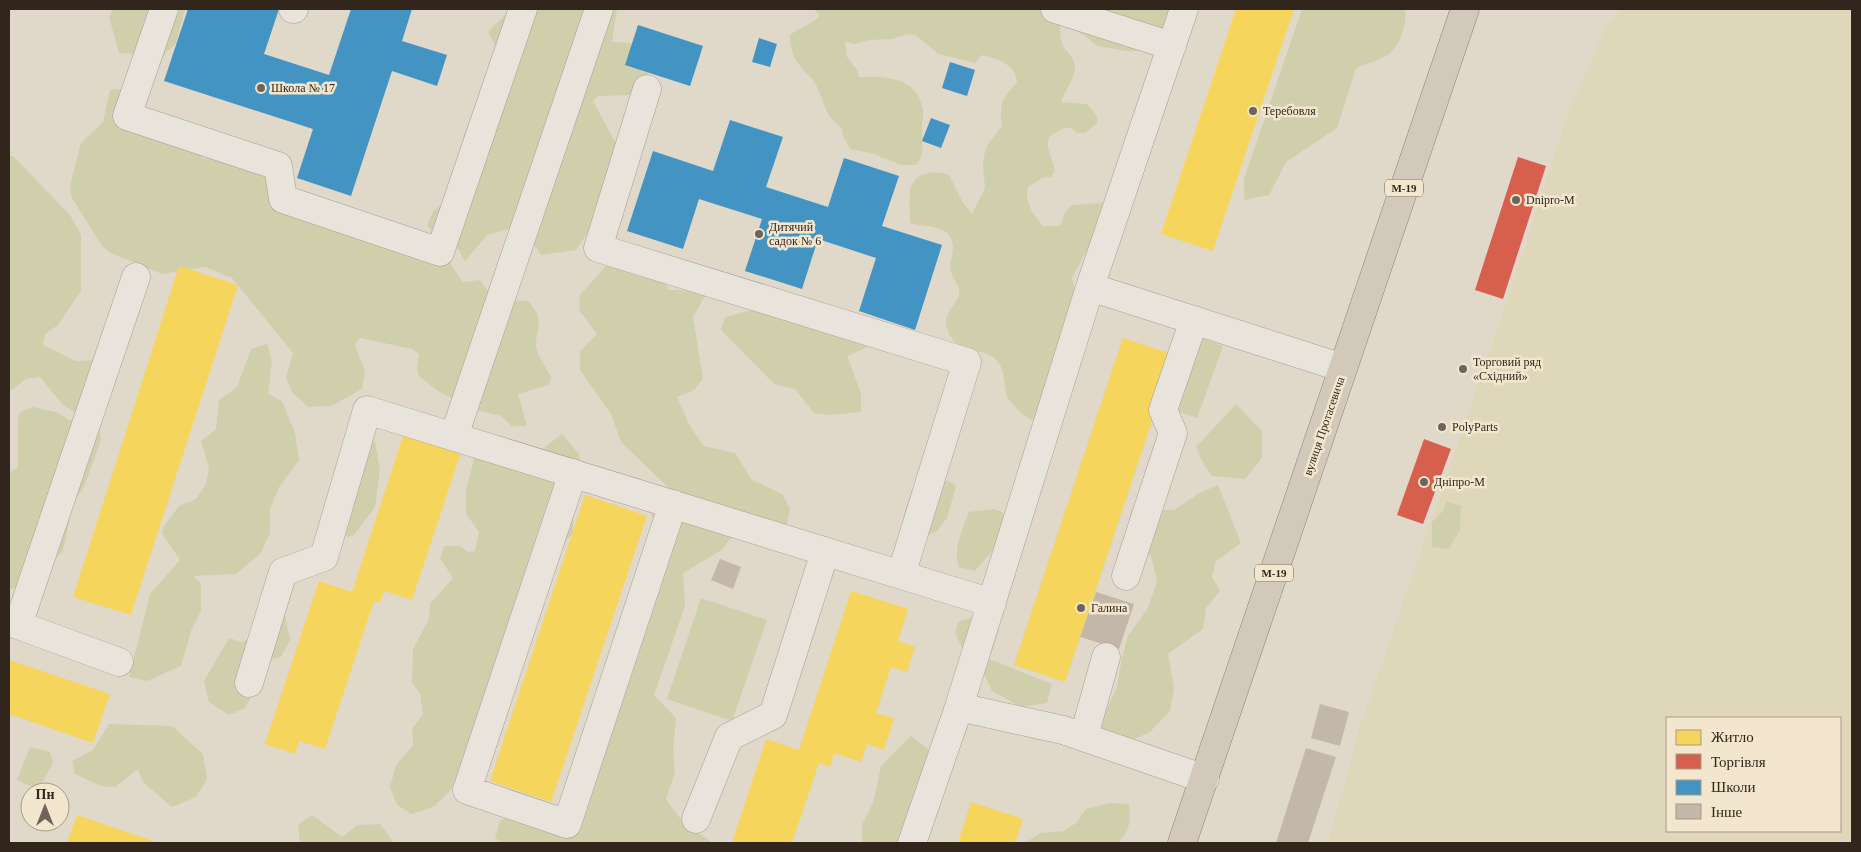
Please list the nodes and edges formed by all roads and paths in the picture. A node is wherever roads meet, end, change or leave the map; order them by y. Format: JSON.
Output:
{"nodes":[{"id":1,"x":164,"y":9,"type":"edge"},
{"id":2,"x":523,"y":9,"type":"edge"},
{"id":3,"x":599,"y":9,"type":"edge"},
{"id":4,"x":1055,"y":9,"type":"edge"},
{"id":5,"x":1184,"y":9,"type":"edge"},
{"id":6,"x":1465,"y":9,"type":"edge"},
{"id":7,"x":1172,"y":46,"type":"junction"},
{"id":8,"x":647,"y":90,"type":"dead end"},
{"id":9,"x":136,"y":277,"type":"dead end"},
{"id":10,"x":1090,"y":287,"type":"junction"},
{"id":11,"x":1194,"y":320,"type":"junction"},
{"id":12,"x":1343,"y":368,"type":"junction"},
{"id":13,"x":454,"y":436,"type":"junction"},
{"id":14,"x":573,"y":473,"type":"junction"},
{"id":15,"x":673,"y":504,"type":"junction"},
{"id":16,"x":825,"y":552,"type":"junction"},
{"id":17,"x":901,"y":575,"type":"junction"},
{"id":18,"x":1126,"y":576,"type":"dead end"},
{"id":19,"x":992,"y":603,"type":"junction"},
{"id":20,"x":13,"y":623,"type":"edge"},
{"id":21,"x":1106,"y":657,"type":"dead end"},
{"id":22,"x":119,"y":662,"type":"dead end"},
{"id":23,"x":249,"y":683,"type":"dead end"},
{"id":24,"x":960,"y":707,"type":"junction"},
{"id":25,"x":1084,"y":736,"type":"junction"},
{"id":26,"x":1205,"y":779,"type":"junction"},
{"id":27,"x":696,"y":819,"type":"dead end"},
{"id":28,"x":912,"y":843,"type":"edge"},
{"id":29,"x":1182,"y":843,"type":"edge"}],
"edges":[{"from":1,"to":2,"type":"lane"},
{"from":3,"to":13,"type":"lane"},
{"from":4,"to":7,"type":"lane"},
{"from":5,"to":7,"type":"lane"},
{"from":6,"to":12,"type":"highway","name":"вулиця Протасевича","number":"М-19"},
{"from":7,"to":10,"type":"lane"},
{"from":8,"to":17,"type":"lane"},
{"from":9,"to":20,"type":"lane"},
{"from":10,"to":11,"type":"lane"},
{"from":10,"to":19,"type":"lane"},
{"from":11,"to":12,"type":"lane"},
{"from":11,"to":18,"type":"lane"},
{"from":12,"to":26,"type":"highway","name":"вулиця Протасевича","number":"М-19"},
{"from":13,"to":14,"type":"lane"},
{"from":13,"to":23,"type":"lane"},
{"from":14,"to":15,"type":"lane"},
{"from":14,"to":15,"type":"lane"},
{"from":15,"to":16,"type":"lane"},
{"from":16,"to":17,"type":"lane"},
{"from":16,"to":27,"type":"lane"},
{"from":17,"to":19,"type":"lane"},
{"from":19,"to":24,"type":"lane"},
{"from":20,"to":22,"type":"lane"},
{"from":21,"to":25,"type":"lane"},
{"from":24,"to":25,"type":"lane"},
{"from":24,"to":28,"type":"lane"},
{"from":25,"to":26,"type":"lane"},
{"from":26,"to":29,"type":"highway","name":"вулиця Протасевича","number":"М-19"}]}
